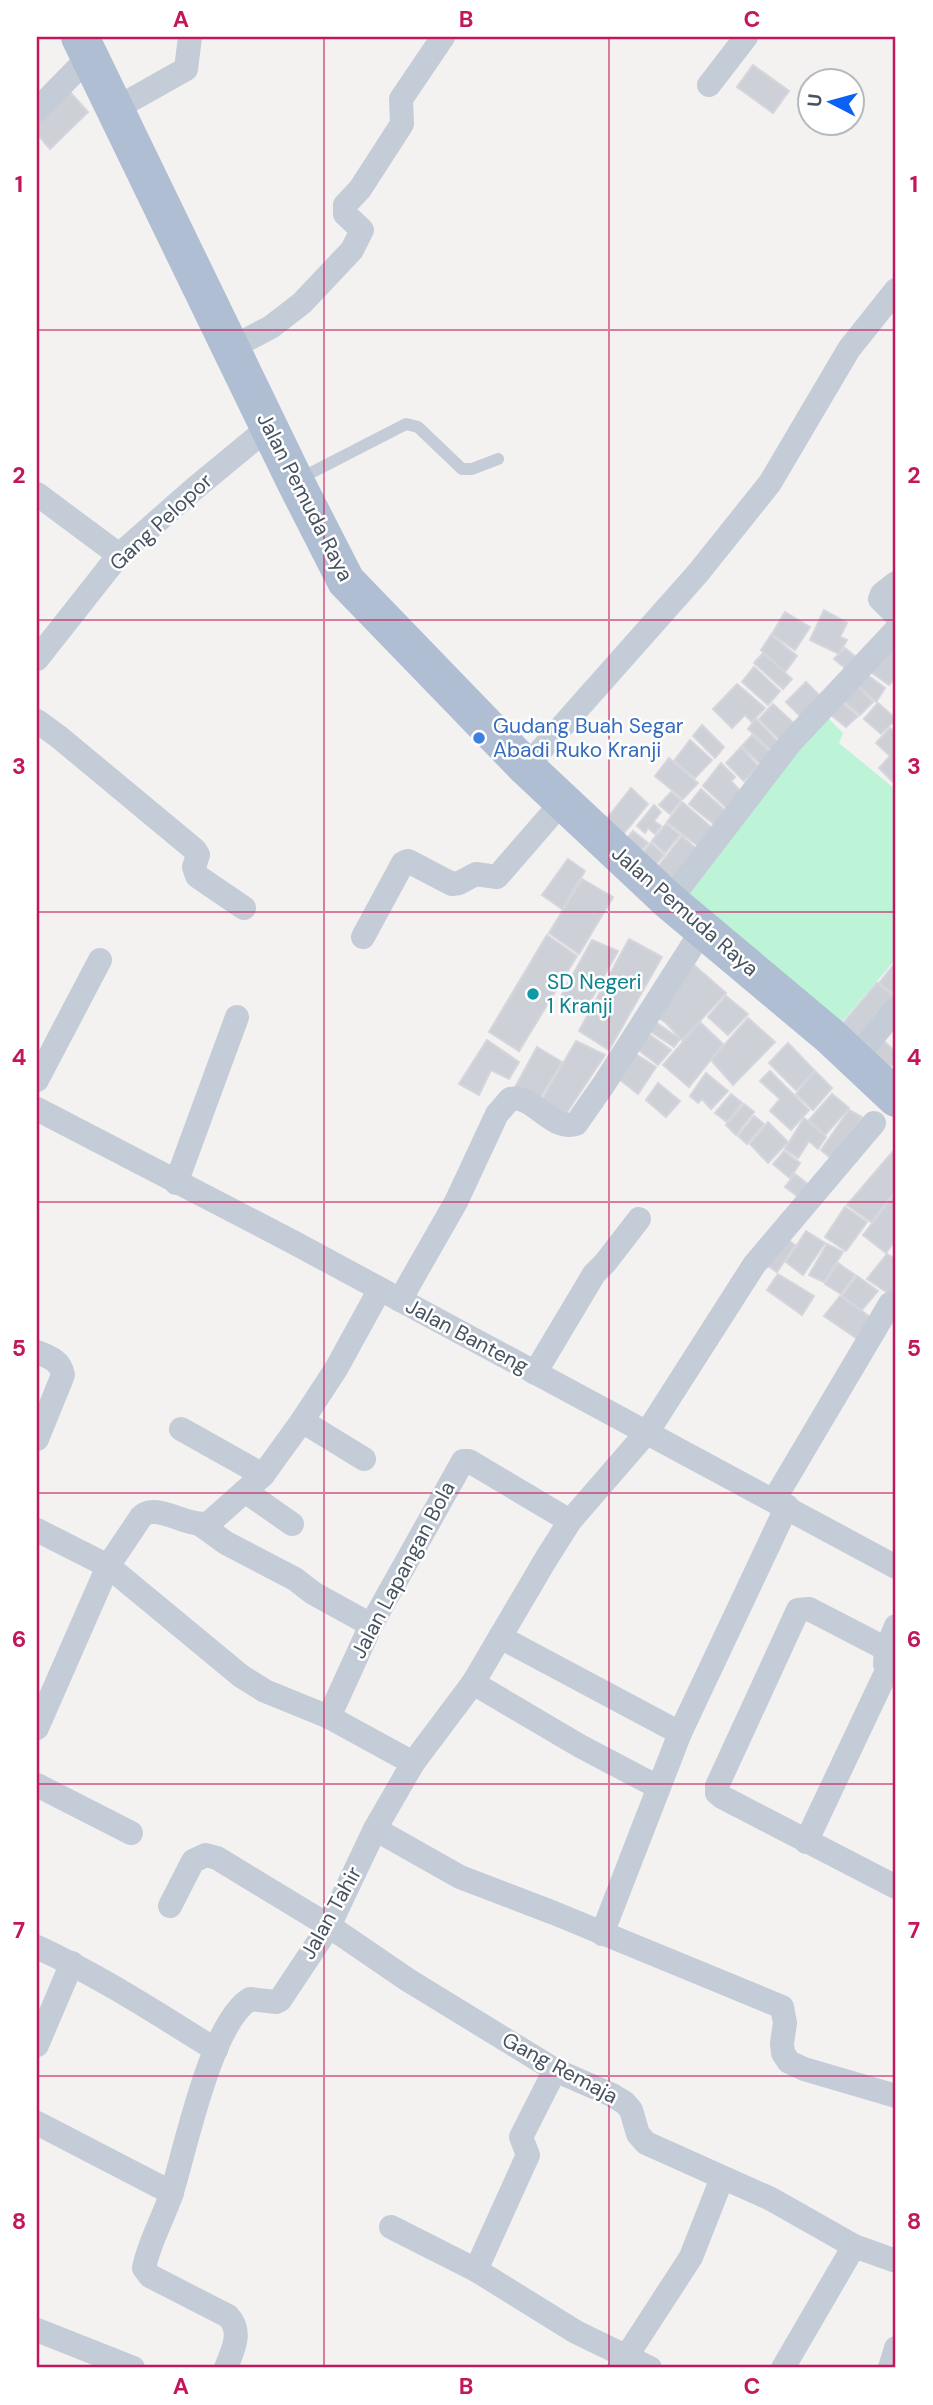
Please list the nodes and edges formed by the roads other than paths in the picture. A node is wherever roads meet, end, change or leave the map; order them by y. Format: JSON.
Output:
{"nodes":[{"id":1,"x":190,"y":37,"type":"edge"},
{"id":2,"x":443,"y":37,"type":"edge"},
{"id":3,"x":746,"y":37,"type":"edge"},
{"id":4,"x":85,"y":47,"type":"edge"},
{"id":5,"x":709,"y":85,"type":"dead end"},
{"id":6,"x":37,"y":110,"type":"edge"},
{"id":7,"x":115,"y":110,"type":"junction"},
{"id":8,"x":896,"y":290,"type":"edge"},
{"id":9,"x":231,"y":348,"type":"junction"},
{"id":10,"x":270,"y":428,"type":"junction"},
{"id":11,"x":498,"y":459,"type":"dead end"},
{"id":12,"x":295,"y":481,"type":"junction"},
{"id":13,"x":37,"y":494,"type":"edge"},
{"id":14,"x":119,"y":555,"type":"junction"},
{"id":15,"x":896,"y":583,"type":"edge"},
{"id":16,"x":896,"y":615,"type":"edge"},
{"id":17,"x":896,"y":629,"type":"edge"},
{"id":18,"x":39,"y":652,"type":"edge"},
{"id":19,"x":37,"y":721,"type":"edge"},
{"id":20,"x":526,"y":767,"type":"junction"},
{"id":21,"x":563,"y":801,"type":"junction"},
{"id":22,"x":669,"y":901,"type":"junction"},
{"id":23,"x":244,"y":908,"type":"dead end"},
{"id":24,"x":703,"y":929,"type":"junction"},
{"id":25,"x":363,"y":937,"type":"dead end"},
{"id":26,"x":100,"y":960,"type":"dead end"},
{"id":27,"x":896,"y":1009,"type":"edge"},
{"id":28,"x":237,"y":1017,"type":"dead end"},
{"id":29,"x":855,"y":1059,"type":"junction"},
{"id":30,"x":37,"y":1080,"type":"edge"},
{"id":31,"x":37,"y":1109,"type":"edge"},
{"id":32,"x":885,"y":1110,"type":"edge"},
{"id":33,"x":176,"y":1183,"type":"junction"},
{"id":34,"x":639,"y":1219,"type":"dead end"},
{"id":35,"x":390,"y":1295,"type":"junction"},
{"id":36,"x":896,"y":1302,"type":"edge"},
{"id":37,"x":37,"y":1352,"type":"edge"},
{"id":38,"x":535,"y":1373,"type":"junction"},
{"id":39,"x":302,"y":1421,"type":"junction"},
{"id":40,"x":181,"y":1429,"type":"dead end"},
{"id":41,"x":648,"y":1431,"type":"junction"},
{"id":42,"x":37,"y":1440,"type":"edge"},
{"id":43,"x":364,"y":1459,"type":"dead end"},
{"id":44,"x":254,"y":1483,"type":"junction"},
{"id":45,"x":780,"y":1503,"type":"junction"},
{"id":46,"x":570,"y":1521,"type":"junction"},
{"id":47,"x":292,"y":1524,"type":"dead end"},
{"id":48,"x":201,"y":1525,"type":"junction"},
{"id":49,"x":37,"y":1530,"type":"edge"},
{"id":50,"x":108,"y":1566,"type":"junction"},
{"id":51,"x":896,"y":1567,"type":"edge"},
{"id":52,"x":371,"y":1625,"type":"junction"},
{"id":53,"x":896,"y":1626,"type":"edge"},
{"id":54,"x":500,"y":1637,"type":"junction"},
{"id":55,"x":891,"y":1661,"type":"edge"},
{"id":56,"x":473,"y":1683,"type":"junction"},
{"id":57,"x":328,"y":1717,"type":"junction"},
{"id":58,"x":37,"y":1728,"type":"edge"},
{"id":59,"x":680,"y":1733,"type":"junction"},
{"id":60,"x":413,"y":1763,"type":"junction"},
{"id":61,"x":37,"y":1785,"type":"edge"},
{"id":62,"x":658,"y":1787,"type":"junction"},
{"id":63,"x":375,"y":1829,"type":"junction"},
{"id":64,"x":131,"y":1833,"type":"dead end"},
{"id":65,"x":806,"y":1842,"type":"junction"},
{"id":66,"x":896,"y":1887,"type":"edge"},
{"id":67,"x":170,"y":1906,"type":"dead end"},
{"id":68,"x":329,"y":1926,"type":"junction"},
{"id":69,"x":602,"y":1934,"type":"junction"},
{"id":70,"x":37,"y":1947,"type":"edge"},
{"id":71,"x":72,"y":1963,"type":"junction"},
{"id":72,"x":37,"y":2045,"type":"edge"},
{"id":73,"x":216,"y":2050,"type":"junction"},
{"id":74,"x":555,"y":2070,"type":"junction"},
{"id":75,"x":896,"y":2096,"type":"edge"},
{"id":76,"x":37,"y":2123,"type":"edge"},
{"id":77,"x":722,"y":2178,"type":"junction"},
{"id":78,"x":172,"y":2193,"type":"junction"},
{"id":79,"x":391,"y":2227,"type":"dead end"},
{"id":80,"x":854,"y":2246,"type":"junction"},
{"id":81,"x":896,"y":2261,"type":"edge"},
{"id":82,"x":476,"y":2270,"type":"junction"},
{"id":83,"x":37,"y":2330,"type":"edge"},
{"id":84,"x":896,"y":2348,"type":"edge"},
{"id":85,"x":622,"y":2362,"type":"edge"},
{"id":86,"x":133,"y":2368,"type":"edge"},
{"id":87,"x":226,"y":2368,"type":"edge"},
{"id":88,"x":650,"y":2368,"type":"edge"},
{"id":89,"x":783,"y":2368,"type":"edge"},
{"id":90,"x":890,"y":2368,"type":"edge"}],
"edges":[{"from":1,"to":7,"type":"street"},
{"from":2,"to":9,"type":"street"},
{"from":3,"to":5,"type":"street"},
{"from":4,"to":6,"type":"street"},
{"from":4,"to":7,"type":"main road","name":"Jalan Pemuda Raya"},
{"from":7,"to":9,"type":"main road","name":"Jalan Pemuda Raya"},
{"from":8,"to":20,"type":"street"},
{"from":9,"to":10,"type":"main road","name":"Jalan Pemuda Raya"},
{"from":10,"to":12,"type":"main road","name":"Jalan Pemuda Raya"},
{"from":10,"to":14,"type":"street","name":"Gang Pelopor"},
{"from":11,"to":12,"type":"lane"},
{"from":12,"to":20,"type":"main road","name":"Jalan Pemuda Raya"},
{"from":13,"to":14,"type":"street"},
{"from":14,"to":18,"type":"street","name":"Gang Pelopor"},
{"from":15,"to":16,"type":"street"},
{"from":17,"to":22,"type":"street"},
{"from":19,"to":23,"type":"street"},
{"from":20,"to":21,"type":"main road","name":"Jalan Pemuda Raya"},
{"from":21,"to":22,"type":"main road","name":"Jalan Pemuda Raya"},
{"from":21,"to":25,"type":"street"},
{"from":22,"to":24,"type":"main road","name":"Jalan Pemuda Raya"},
{"from":24,"to":29,"type":"main road","name":"Jalan Pemuda Raya"},
{"from":24,"to":35,"type":"street"},
{"from":26,"to":30,"type":"street"},
{"from":27,"to":29,"type":"street"},
{"from":28,"to":33,"type":"street"},
{"from":29,"to":32,"type":"main road","name":"Jalan Pemuda Raya"},
{"from":31,"to":33,"type":"street","name":"Jalan Banteng"},
{"from":32,"to":41,"type":"street","name":"Jalan Tahir"},
{"from":33,"to":35,"type":"street","name":"Jalan Banteng"},
{"from":34,"to":38,"type":"street"},
{"from":35,"to":38,"type":"street","name":"Jalan Banteng"},
{"from":35,"to":39,"type":"street"},
{"from":36,"to":45,"type":"street"},
{"from":37,"to":42,"type":"street"},
{"from":38,"to":41,"type":"street","name":"Jalan Banteng"},
{"from":39,"to":43,"type":"street"},
{"from":39,"to":44,"type":"street"},
{"from":40,"to":44,"type":"street"},
{"from":41,"to":45,"type":"street","name":"Jalan Banteng"},
{"from":41,"to":46,"type":"street","name":"Jalan Tahir"},
{"from":44,"to":47,"type":"street"},
{"from":44,"to":48,"type":"street"},
{"from":45,"to":51,"type":"street","name":"Jalan Banteng"},
{"from":45,"to":59,"type":"street"},
{"from":46,"to":52,"type":"street","name":"Jalan Lapangan Bola"},
{"from":46,"to":54,"type":"street","name":"Jalan Tahir"},
{"from":48,"to":50,"type":"street"},
{"from":48,"to":52,"type":"street"},
{"from":49,"to":50,"type":"street"},
{"from":50,"to":57,"type":"street"},
{"from":50,"to":58,"type":"street"},
{"from":52,"to":57,"type":"street","name":"Jalan Lapangan Bola"},
{"from":53,"to":55,"type":"street"},
{"from":54,"to":56,"type":"street","name":"Jalan Tahir"},
{"from":54,"to":59,"type":"street"},
{"from":55,"to":65,"type":"street"},
{"from":55,"to":65,"type":"street"},
{"from":56,"to":60,"type":"street","name":"Jalan Tahir"},
{"from":56,"to":62,"type":"street"},
{"from":57,"to":60,"type":"street"},
{"from":59,"to":62,"type":"street"},
{"from":60,"to":63,"type":"street","name":"Jalan Tahir"},
{"from":61,"to":64,"type":"street"},
{"from":62,"to":69,"type":"street"},
{"from":63,"to":68,"type":"street","name":"Jalan Tahir"},
{"from":63,"to":69,"type":"street"},
{"from":65,"to":66,"type":"street"},
{"from":67,"to":68,"type":"street","name":"Gang Remaja"},
{"from":68,"to":73,"type":"street","name":"Jalan Tahir"},
{"from":68,"to":74,"type":"street","name":"Gang Remaja"},
{"from":69,"to":75,"type":"street"},
{"from":70,"to":71,"type":"street"},
{"from":71,"to":72,"type":"street"},
{"from":71,"to":73,"type":"street"},
{"from":73,"to":78,"type":"street","name":"Jalan Tahir"},
{"from":74,"to":77,"type":"street","name":"Gang Remaja"},
{"from":74,"to":82,"type":"street"},
{"from":76,"to":78,"type":"street"},
{"from":77,"to":80,"type":"street","name":"Gang Remaja"},
{"from":77,"to":85,"type":"street"},
{"from":78,"to":87,"type":"street","name":"Jalan Tahir"},
{"from":79,"to":82,"type":"street"},
{"from":80,"to":81,"type":"street","name":"Gang Remaja"},
{"from":80,"to":89,"type":"street"},
{"from":82,"to":85,"type":"street"},
{"from":83,"to":86,"type":"street"},
{"from":84,"to":90,"type":"street"},
{"from":85,"to":88,"type":"street"}]}
